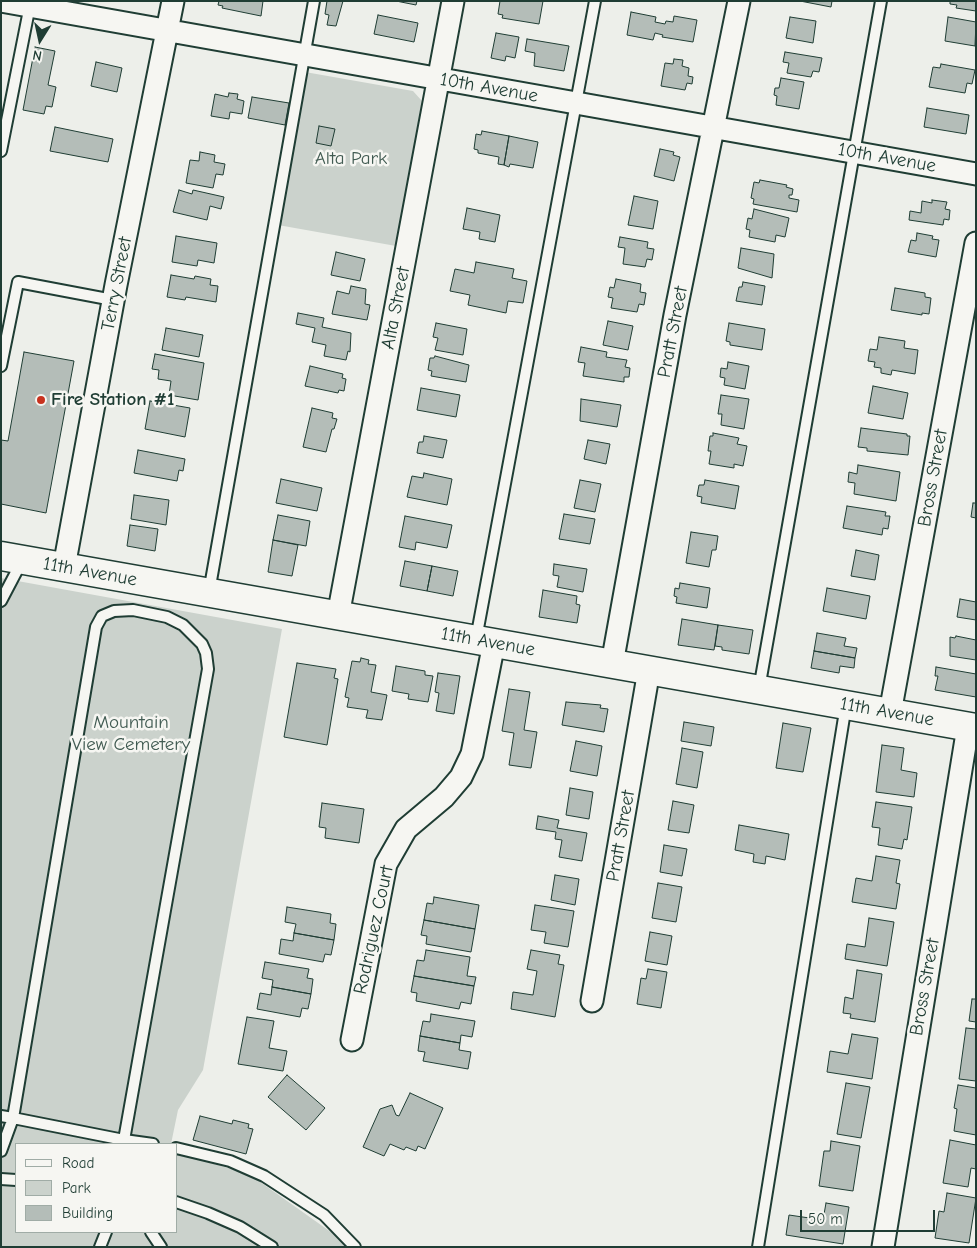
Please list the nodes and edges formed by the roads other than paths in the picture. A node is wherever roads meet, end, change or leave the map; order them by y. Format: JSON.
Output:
{"nodes":[{"id":1,"x":1,"y":1,"type":"edge"},
{"id":2,"x":172,"y":1,"type":"edge"},
{"id":3,"x":314,"y":1,"type":"edge"},
{"id":4,"x":453,"y":1,"type":"edge"},
{"id":5,"x":595,"y":1,"type":"edge"},
{"id":6,"x":739,"y":1,"type":"edge"},
{"id":7,"x":882,"y":1,"type":"edge"},
{"id":8,"x":30,"y":4,"type":"edge"},
{"id":9,"x":167,"y":31,"type":"junction"},
{"id":10,"x":303,"y":55,"type":"junction"},
{"id":11,"x":438,"y":79,"type":"junction"},
{"id":12,"x":576,"y":103,"type":"junction"},
{"id":13,"x":714,"y":128,"type":"junction"},
{"id":14,"x":1,"y":151,"type":"edge"},
{"id":15,"x":854,"y":152,"type":"junction"},
{"id":16,"x":976,"y":174,"type":"edge"},
{"id":17,"x":976,"y":243,"type":"edge"},
{"id":18,"x":113,"y":300,"type":"junction"},
{"id":19,"x":1,"y":366,"type":"edge"},
{"id":20,"x":12,"y":558,"type":"edge"},
{"id":21,"x":64,"y":567,"type":"junction"},
{"id":22,"x":209,"y":593,"type":"junction"},
{"id":23,"x":1,"y":601,"type":"edge"},
{"id":24,"x":338,"y":616,"type":"junction"},
{"id":25,"x":485,"y":641,"type":"junction"},
{"id":26,"x":612,"y":664,"type":"junction"},
{"id":27,"x":649,"y":670,"type":"junction"},
{"id":28,"x":759,"y":690,"type":"junction"},
{"id":29,"x":846,"y":705,"type":"junction"},
{"id":30,"x":890,"y":713,"type":"junction"},
{"id":31,"x":972,"y":727,"type":"edge"},
{"id":32,"x":592,"y":1001,"type":"dead end"},
{"id":33,"x":352,"y":1040,"type":"dead end"},
{"id":34,"x":1,"y":1116,"type":"edge"},
{"id":35,"x":13,"y":1118,"type":"junction"},
{"id":36,"x":124,"y":1142,"type":"edge"},
{"id":37,"x":138,"y":1143,"type":"edge"},
{"id":38,"x":178,"y":1149,"type":"edge"},
{"id":39,"x":1,"y":1151,"type":"edge"},
{"id":40,"x":1,"y":1179,"type":"edge"},
{"id":41,"x":15,"y":1180,"type":"edge"},
{"id":42,"x":178,"y":1203,"type":"edge"},
{"id":43,"x":106,"y":1233,"type":"edge"},
{"id":44,"x":151,"y":1233,"type":"edge"},
{"id":45,"x":100,"y":1247,"type":"edge"},
{"id":46,"x":161,"y":1247,"type":"edge"},
{"id":47,"x":272,"y":1247,"type":"edge"},
{"id":48,"x":355,"y":1247,"type":"edge"},
{"id":49,"x":758,"y":1247,"type":"edge"},
{"id":50,"x":883,"y":1247,"type":"edge"}],
"edges":[{"from":1,"to":8,"type":"street","name":"10th Avenue"},
{"from":2,"to":9,"type":"street","name":"Terry Street"},
{"from":3,"to":10,"type":"lane"},
{"from":4,"to":11,"type":"street","name":"Alta Street"},
{"from":5,"to":12,"type":"lane"},
{"from":6,"to":13,"type":"street","name":"Pratt Street"},
{"from":7,"to":15,"type":"lane"},
{"from":8,"to":9,"type":"street","name":"10th Avenue"},
{"from":8,"to":14,"type":"lane"},
{"from":9,"to":10,"type":"street","name":"10th Avenue"},
{"from":9,"to":18,"type":"street","name":"Terry Street"},
{"from":10,"to":11,"type":"street","name":"10th Avenue"},
{"from":10,"to":22,"type":"lane"},
{"from":11,"to":12,"type":"street","name":"10th Avenue"},
{"from":11,"to":24,"type":"street","name":"Alta Street"},
{"from":12,"to":13,"type":"street","name":"10th Avenue"},
{"from":12,"to":25,"type":"lane"},
{"from":13,"to":15,"type":"street","name":"10th Avenue"},
{"from":13,"to":26,"type":"street","name":"Pratt Street"},
{"from":15,"to":16,"type":"street","name":"10th Avenue"},
{"from":15,"to":28,"type":"lane"},
{"from":17,"to":30,"type":"street","name":"Bross Street"},
{"from":18,"to":19,"type":"lane"},
{"from":18,"to":21,"type":"street","name":"Terry Street"},
{"from":20,"to":21,"type":"street","name":"11th Avenue"},
{"from":20,"to":23,"type":"lane"},
{"from":21,"to":22,"type":"street","name":"11th Avenue"},
{"from":22,"to":24,"type":"street","name":"11th Avenue"},
{"from":24,"to":25,"type":"street","name":"11th Avenue"},
{"from":25,"to":26,"type":"street","name":"11th Avenue"},
{"from":25,"to":33,"type":"street","name":"Rodriguez Court"},
{"from":26,"to":27,"type":"street","name":"11th Avenue"},
{"from":27,"to":28,"type":"street","name":"11th Avenue"},
{"from":27,"to":32,"type":"street","name":"Pratt Street"},
{"from":28,"to":29,"type":"street","name":"11th Avenue"},
{"from":29,"to":30,"type":"street","name":"11th Avenue"},
{"from":29,"to":49,"type":"lane"},
{"from":30,"to":31,"type":"street","name":"11th Avenue"},
{"from":31,"to":50,"type":"street","name":"Bross Street"},
{"from":34,"to":35,"type":"lane"},
{"from":35,"to":36,"type":"lane"},
{"from":35,"to":36,"type":"lane"},
{"from":35,"to":39,"type":"lane"},
{"from":36,"to":37,"type":"lane"},
{"from":38,"to":48,"type":"lane"},
{"from":40,"to":41,"type":"lane"},
{"from":42,"to":47,"type":"lane"},
{"from":43,"to":45,"type":"lane"},
{"from":44,"to":46,"type":"lane"}]}
